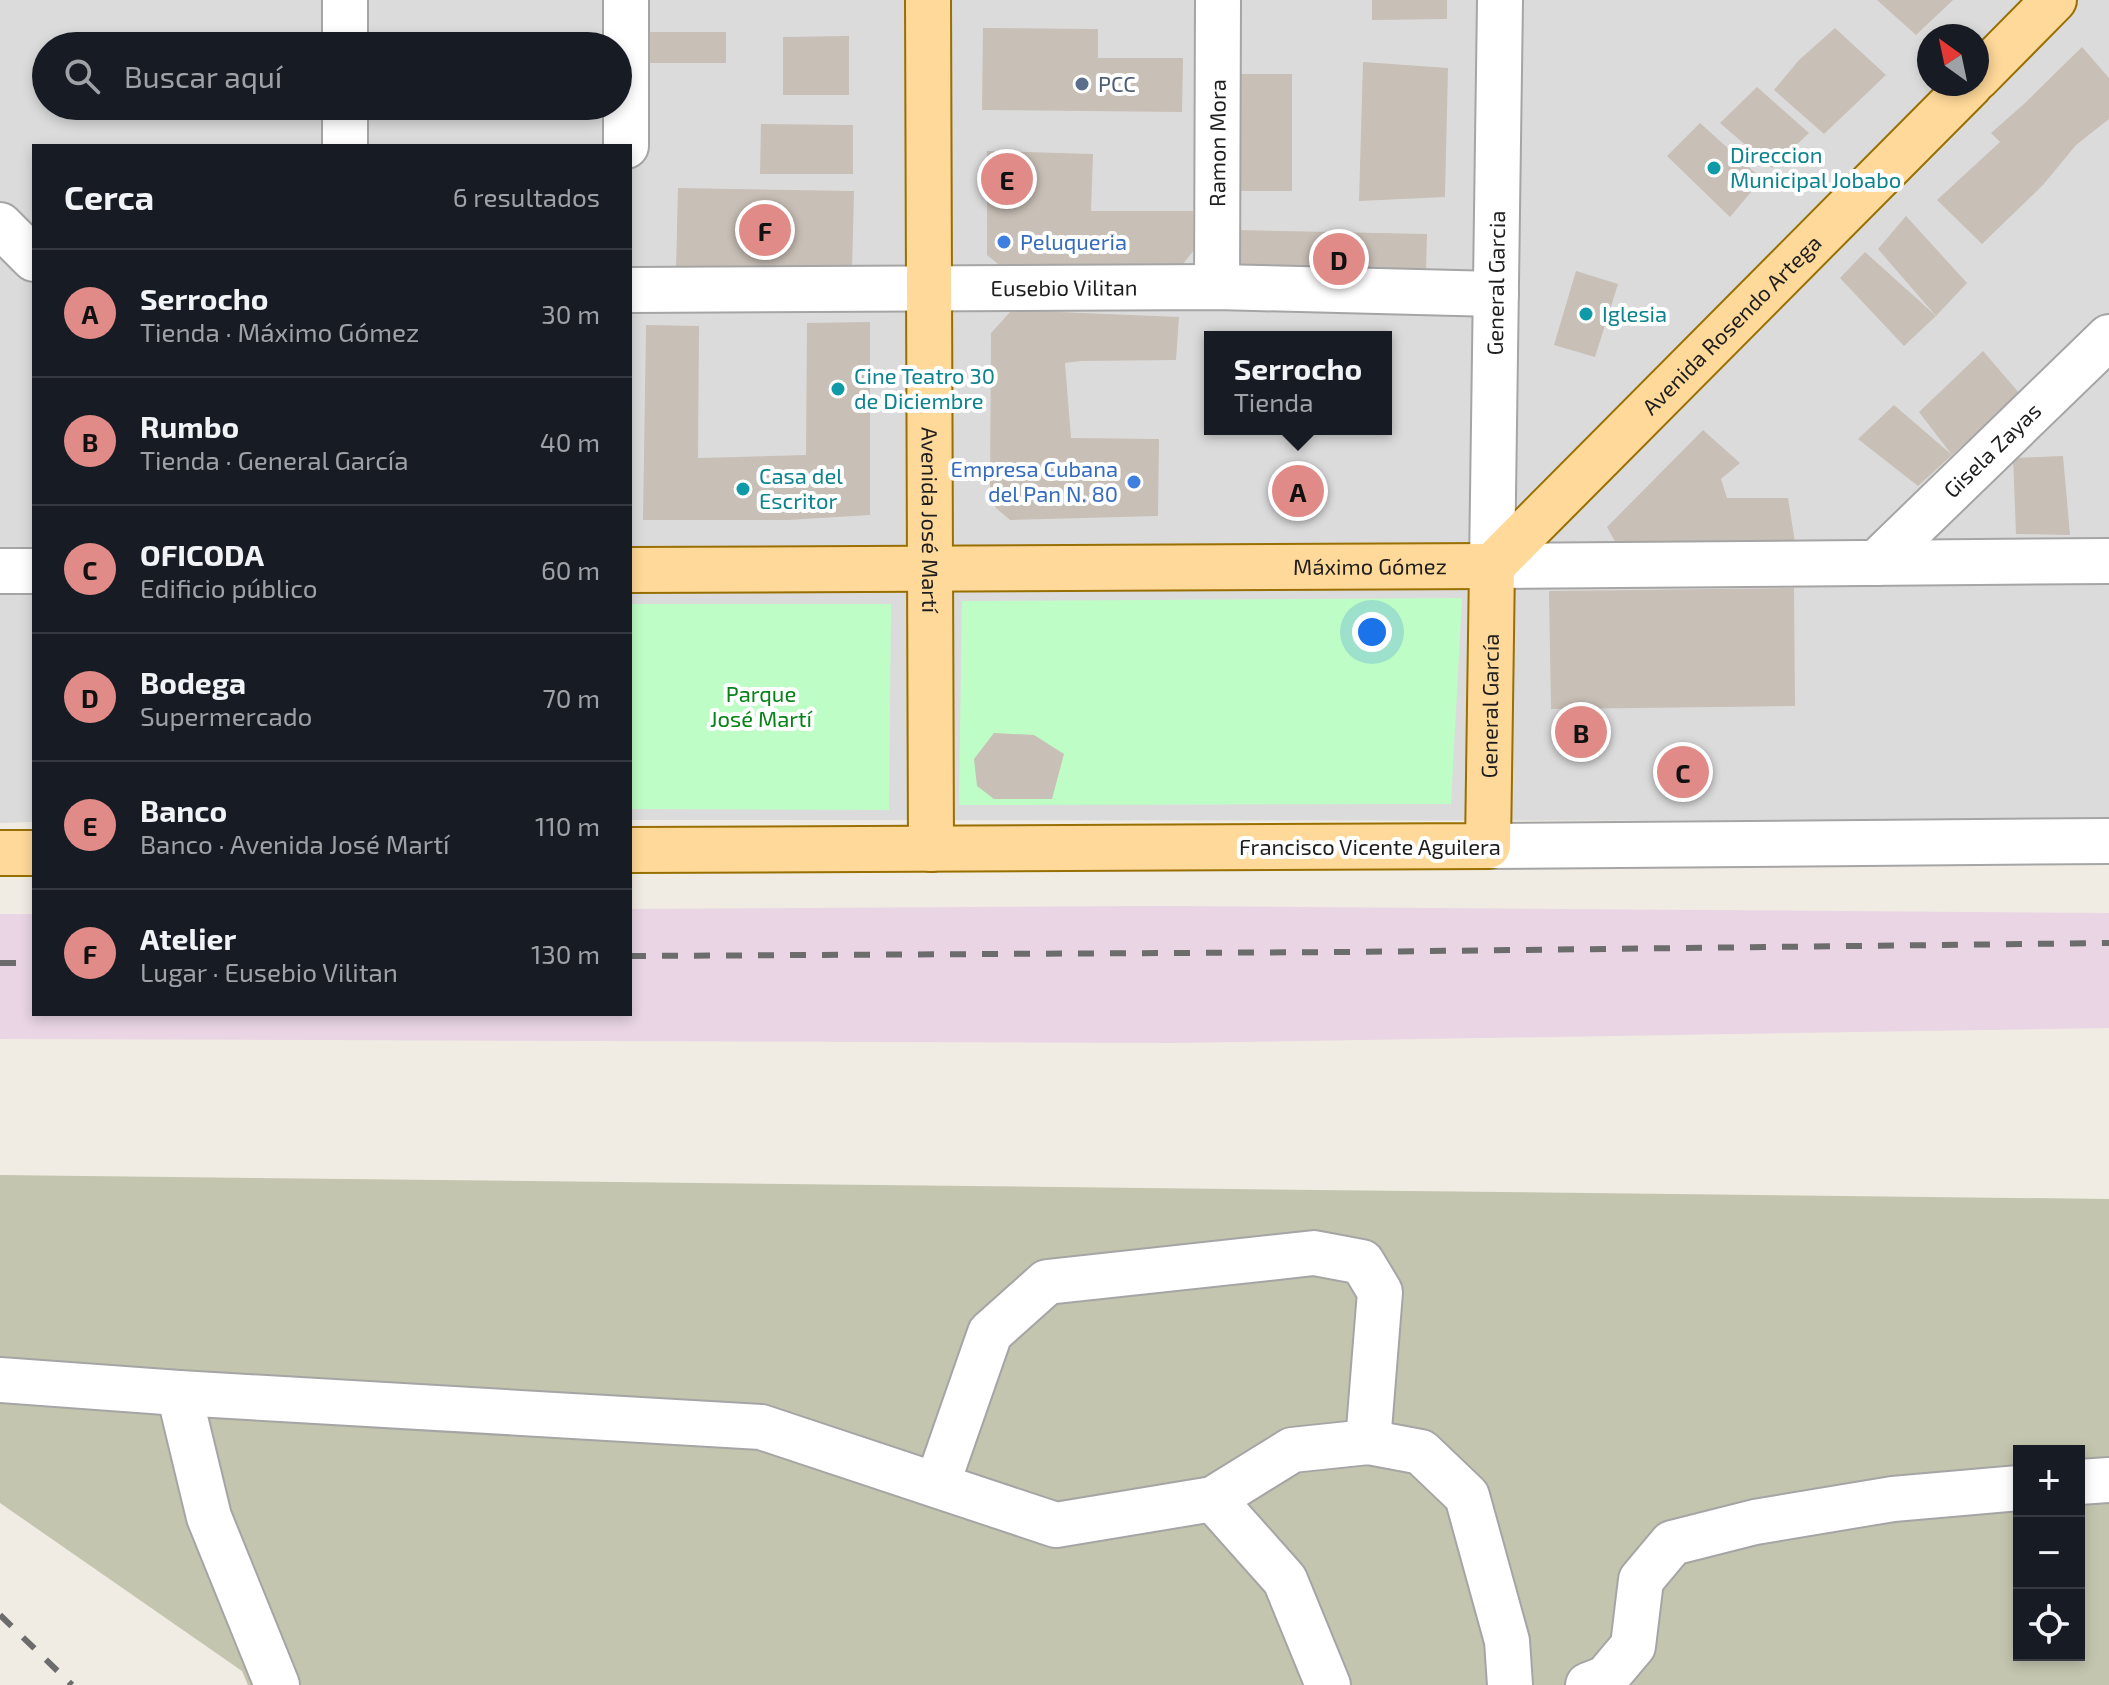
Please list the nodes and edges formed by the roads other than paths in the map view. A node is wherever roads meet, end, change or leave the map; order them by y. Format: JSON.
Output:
{"nodes":[{"id":1,"x":345,"y":0,"type":"edge"},
{"id":2,"x":626,"y":0,"type":"edge"},
{"id":3,"x":928,"y":0,"type":"edge"},
{"id":4,"x":1218,"y":0,"type":"edge"},
{"id":5,"x":1500,"y":0,"type":"edge"},
{"id":6,"x":2054,"y":0,"type":"edge"},
{"id":7,"x":345,"y":32,"type":"edge"},
{"id":8,"x":626,"y":32,"type":"edge"},
{"id":9,"x":1989,"y":66,"type":"edge"},
{"id":10,"x":1959,"y":96,"type":"edge"},
{"id":11,"x":345,"y":120,"type":"edge"},
{"id":12,"x":626,"y":120,"type":"edge"},
{"id":13,"x":345,"y":144,"type":"edge"},
{"id":14,"x":626,"y":144,"type":"edge"},
{"id":15,"x":0,"y":225,"type":"edge"},
{"id":16,"x":32,"y":257,"type":"edge"},
{"id":17,"x":1217,"y":287,"type":"junction"},
{"id":18,"x":929,"y":288,"type":"junction"},
{"id":19,"x":632,"y":290,"type":"edge"},
{"id":20,"x":1496,"y":294,"type":"junction"},
{"id":21,"x":2109,"y":337,"type":"edge"},
{"id":22,"x":2109,"y":561,"type":"edge"},
{"id":23,"x":1876,"y":563,"type":"junction"},
{"id":24,"x":1492,"y":566,"type":"junction"},
{"id":25,"x":930,"y":568,"type":"junction"},
{"id":26,"x":632,"y":570,"type":"edge"},
{"id":27,"x":0,"y":571,"type":"edge"},
{"id":28,"x":32,"y":571,"type":"edge"},
{"id":29,"x":2109,"y":841,"type":"edge"},
{"id":30,"x":1488,"y":846,"type":"junction"},
{"id":31,"x":931,"y":849,"type":"junction"},
{"id":32,"x":632,"y":850,"type":"edge"},
{"id":33,"x":0,"y":853,"type":"edge"},
{"id":34,"x":32,"y":853,"type":"edge"},
{"id":35,"x":0,"y":1380,"type":"edge"},
{"id":36,"x":179,"y":1393,"type":"junction"},
{"id":37,"x":1368,"y":1442,"type":"junction"},
{"id":38,"x":2109,"y":1480,"type":"edge"},
{"id":39,"x":2085,"y":1482,"type":"edge"},
{"id":40,"x":937,"y":1485,"type":"junction"},
{"id":41,"x":2013,"y":1489,"type":"edge"},
{"id":42,"x":1213,"y":1499,"type":"junction"},
{"id":43,"x":277,"y":1685,"type":"edge"},
{"id":44,"x":1328,"y":1685,"type":"edge"},
{"id":45,"x":1510,"y":1685,"type":"edge"},
{"id":46,"x":1588,"y":1685,"type":"edge"}],
"edges":[{"from":1,"to":7,"type":"street"},
{"from":2,"to":8,"type":"street"},
{"from":3,"to":18,"type":"main road","name":"Avenida José Martí"},
{"from":4,"to":17,"type":"street","name":"Ramon Mora"},
{"from":5,"to":20,"type":"street","name":"General Garcia"},
{"from":6,"to":9,"type":"main road"},
{"from":10,"to":24,"type":"main road","name":"Avenida Rosendo Artega"},
{"from":11,"to":13,"type":"street"},
{"from":12,"to":14,"type":"street"},
{"from":15,"to":16,"type":"street"},
{"from":17,"to":18,"type":"street","name":"Eusebio Vilitan"},
{"from":17,"to":20,"type":"street","name":"Eusebio Vilitan"},
{"from":18,"to":19,"type":"street","name":"Eusebio Vilitan"},
{"from":18,"to":25,"type":"main road","name":"Avenida José Martí"},
{"from":20,"to":24,"type":"street","name":"General Garcia"},
{"from":21,"to":23,"type":"street","name":"Gisela Zayas"},
{"from":22,"to":23,"type":"street","name":"Máximo Gómez"},
{"from":23,"to":24,"type":"street","name":"Máximo Gómez"},
{"from":24,"to":25,"type":"main road","name":"Máximo Gómez"},
{"from":24,"to":30,"type":"main road","name":"General García"},
{"from":25,"to":26,"type":"main road","name":"Máximo Gómez"},
{"from":25,"to":31,"type":"main road","name":"Avenida José Martí"},
{"from":27,"to":28,"type":"street"},
{"from":29,"to":30,"type":"street","name":"Francisco Vicente Aguilera"},
{"from":30,"to":31,"type":"main road","name":"Francisco Vicente Aguilera"},
{"from":31,"to":32,"type":"main road","name":"Francisco Vicente Aguilera"},
{"from":33,"to":34,"type":"main road"},
{"from":35,"to":36,"type":"street"},
{"from":36,"to":40,"type":"street"},
{"from":36,"to":43,"type":"street"},
{"from":37,"to":40,"type":"street"},
{"from":37,"to":42,"type":"street"},
{"from":37,"to":45,"type":"street"},
{"from":38,"to":39,"type":"street"},
{"from":40,"to":42,"type":"street"},
{"from":41,"to":46,"type":"street"},
{"from":42,"to":44,"type":"street"}]}
